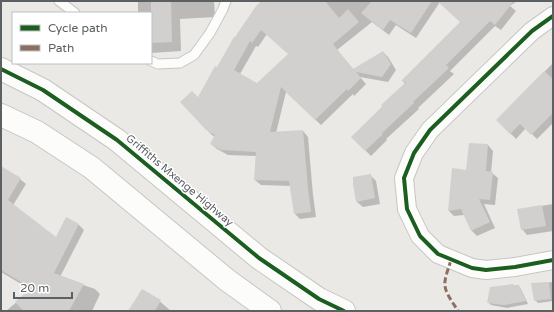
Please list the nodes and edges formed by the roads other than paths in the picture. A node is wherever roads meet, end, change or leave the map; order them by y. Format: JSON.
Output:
{"nodes":[{"id":1,"x":59,"y":1,"type":"edge"},
{"id":2,"x":226,"y":1,"type":"edge"},
{"id":3,"x":74,"y":12,"type":"edge"},
{"id":4,"x":553,"y":16,"type":"edge"},
{"id":5,"x":152,"y":61,"type":"edge"},
{"id":6,"x":1,"y":69,"type":"edge"},
{"id":7,"x":1,"y":115,"type":"edge"},
{"id":8,"x":553,"y":260,"type":"edge"},
{"id":9,"x":270,"y":311,"type":"edge"},
{"id":10,"x":344,"y":311,"type":"edge"}],
"edges":[{"from":1,"to":3,"type":"lane"},
{"from":2,"to":5,"type":"lane"},
{"from":4,"to":8,"type":"street"},
{"from":6,"to":10,"type":"street","name":"Griffiths Mxenge Highway"},
{"from":7,"to":9,"type":"street"}]}
